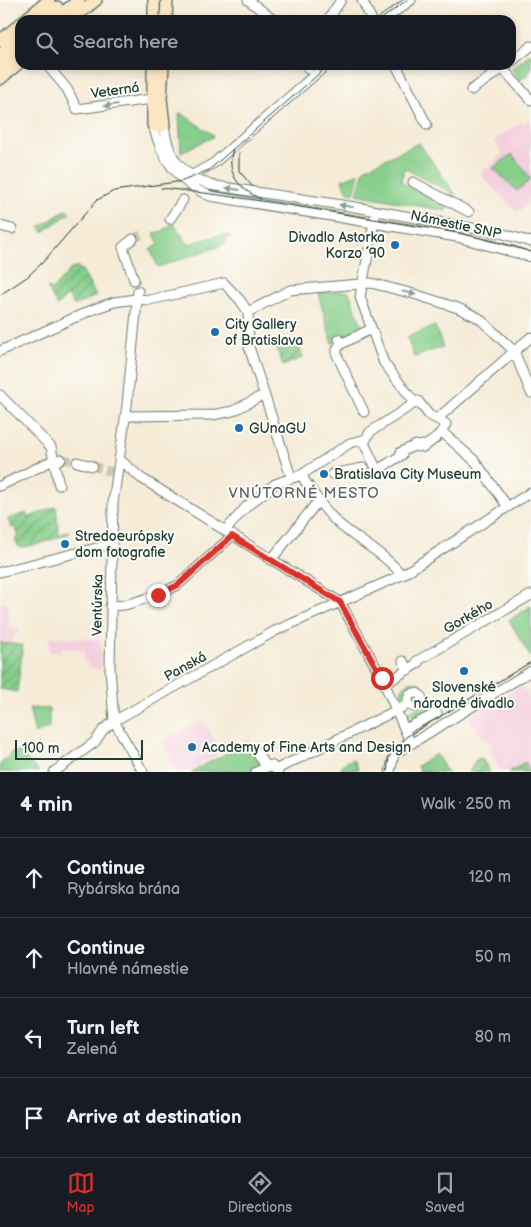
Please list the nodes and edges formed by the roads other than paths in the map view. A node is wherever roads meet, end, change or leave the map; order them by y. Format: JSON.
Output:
{"nodes":[{"id":1,"x":49,"y":0,"type":"edge"},
{"id":2,"x":66,"y":0,"type":"edge"},
{"id":3,"x":79,"y":0,"type":"edge"},
{"id":4,"x":96,"y":0,"type":"edge"},
{"id":5,"x":154,"y":0,"type":"edge"},
{"id":6,"x":166,"y":0,"type":"edge"},
{"id":7,"x":173,"y":0,"type":"edge"},
{"id":8,"x":248,"y":0,"type":"edge"},
{"id":9,"x":342,"y":0,"type":"edge"},
{"id":10,"x":362,"y":0,"type":"edge"},
{"id":11,"x":411,"y":0,"type":"edge"},
{"id":12,"x":31,"y":15,"type":"edge"},
{"id":13,"x":47,"y":15,"type":"edge"},
{"id":14,"x":60,"y":15,"type":"edge"},
{"id":15,"x":77,"y":15,"type":"edge"},
{"id":16,"x":154,"y":15,"type":"edge"},
{"id":17,"x":166,"y":15,"type":"edge"},
{"id":18,"x":168,"y":15,"type":"edge"},
{"id":19,"x":268,"y":15,"type":"edge"},
{"id":20,"x":332,"y":15,"type":"edge"},
{"id":21,"x":370,"y":15,"type":"edge"},
{"id":22,"x":391,"y":15,"type":"edge"},
{"id":23,"x":15,"y":28,"type":"edge"},
{"id":24,"x":0,"y":41,"type":"edge"},
{"id":25,"x":15,"y":42,"type":"edge"},
{"id":26,"x":531,"y":46,"type":"edge"},
{"id":27,"x":15,"y":52,"type":"edge"},
{"id":28,"x":0,"y":55,"type":"edge"},
{"id":29,"x":516,"y":58,"type":"edge"},
{"id":30,"x":0,"y":66,"type":"edge"},
{"id":31,"x":15,"y":66,"type":"edge"},
{"id":32,"x":51,"y":70,"type":"edge"},
{"id":33,"x":152,"y":70,"type":"edge"},
{"id":34,"x":163,"y":70,"type":"edge"},
{"id":35,"x":320,"y":70,"type":"edge"},
{"id":36,"x":399,"y":70,"type":"edge"},
{"id":37,"x":501,"y":70,"type":"edge"},
{"id":38,"x":507,"y":70,"type":"edge"},
{"id":39,"x":0,"y":79,"type":"edge"},
{"id":40,"x":471,"y":90,"type":"dead end"},
{"id":41,"x":152,"y":99,"type":"junction"},
{"id":42,"x":531,"y":100,"type":"edge"},
{"id":43,"x":158,"y":124,"type":"junction"},
{"id":44,"x":427,"y":125,"type":"dead end"},
{"id":45,"x":194,"y":176,"type":"junction"},
{"id":46,"x":179,"y":180,"type":"junction"},
{"id":47,"x":413,"y":182,"type":"dead end"},
{"id":48,"x":183,"y":200,"type":"dead end"},
{"id":49,"x":375,"y":211,"type":"junction"},
{"id":50,"x":469,"y":212,"type":"dead end"},
{"id":51,"x":170,"y":219,"type":"dead end"},
{"id":52,"x":374,"y":222,"type":"junction"},
{"id":53,"x":0,"y":226,"type":"edge"},
{"id":54,"x":0,"y":232,"type":"edge"},
{"id":55,"x":133,"y":239,"type":"tunnel mouth"},
{"id":56,"x":531,"y":242,"type":"edge"},
{"id":57,"x":531,"y":257,"type":"edge"},
{"id":58,"x":134,"y":280,"type":"dead end"},
{"id":59,"x":362,"y":284,"type":"junction"},
{"id":60,"x":137,"y":295,"type":"junction"},
{"id":61,"x":248,"y":312,"type":"junction"},
{"id":62,"x":371,"y":329,"type":"junction"},
{"id":63,"x":531,"y":337,"type":"edge"},
{"id":64,"x":0,"y":351,"type":"edge"},
{"id":65,"x":514,"y":351,"type":"junction"},
{"id":66,"x":531,"y":393,"type":"edge"},
{"id":67,"x":0,"y":395,"type":"edge"},
{"id":68,"x":263,"y":395,"type":"junction"},
{"id":69,"x":415,"y":403,"type":"junction"},
{"id":70,"x":364,"y":412,"type":"dead end"},
{"id":71,"x":125,"y":416,"type":"junction"},
{"id":72,"x":437,"y":419,"type":"junction"},
{"id":73,"x":442,"y":432,"type":"junction"},
{"id":74,"x":366,"y":438,"type":"junction"},
{"id":75,"x":59,"y":459,"type":"junction"},
{"id":76,"x":119,"y":459,"type":"junction"},
{"id":77,"x":77,"y":462,"type":"tunnel mouth"},
{"id":78,"x":92,"y":466,"type":"tunnel mouth"},
{"id":79,"x":363,"y":468,"type":"dead end"},
{"id":80,"x":332,"y":474,"type":"dead end"},
{"id":81,"x":301,"y":475,"type":"junction"},
{"id":82,"x":290,"y":476,"type":"junction"},
{"id":83,"x":59,"y":485,"type":"dead end"},
{"id":84,"x":0,"y":486,"type":"edge"},
{"id":85,"x":531,"y":492,"type":"edge"},
{"id":86,"x":319,"y":500,"type":"junction"},
{"id":87,"x":508,"y":507,"type":"junction"},
{"id":88,"x":229,"y":533,"type":"junction"},
{"id":89,"x":112,"y":544,"type":"junction"},
{"id":90,"x":271,"y":560,"type":"junction"},
{"id":91,"x":0,"y":572,"type":"edge"},
{"id":92,"x":402,"y":575,"type":"junction"},
{"id":93,"x":531,"y":595,"type":"edge"},
{"id":94,"x":340,"y":602,"type":"junction"},
{"id":95,"x":110,"y":606,"type":"junction"},
{"id":96,"x":403,"y":661,"type":"dead end"},
{"id":97,"x":408,"y":670,"type":"junction"},
{"id":98,"x":531,"y":671,"type":"edge"},
{"id":99,"x":384,"y":681,"type":"junction"},
{"id":100,"x":424,"y":695,"type":"dead end"},
{"id":101,"x":396,"y":710,"type":"junction"},
{"id":102,"x":437,"y":713,"type":"dead end"},
{"id":103,"x":114,"y":721,"type":"junction"},
{"id":104,"x":405,"y":729,"type":"junction"},
{"id":105,"x":411,"y":744,"type":"junction"},
{"id":106,"x":254,"y":749,"type":"dead end"},
{"id":107,"x":267,"y":766,"type":"junction"},
{"id":108,"x":277,"y":771,"type":"edge"},
{"id":109,"x":54,"y":772,"type":"edge"},
{"id":110,"x":143,"y":772,"type":"edge"},
{"id":111,"x":256,"y":772,"type":"edge"},
{"id":112,"x":390,"y":772,"type":"edge"}],
"edges":[{"from":1,"to":12,"type":"main road"},
{"from":2,"to":13,"type":"main road"},
{"from":3,"to":14,"type":"main road"},
{"from":4,"to":15,"type":"main road"},
{"from":5,"to":16,"type":"main road"},
{"from":6,"to":17,"type":"main road"},
{"from":7,"to":18,"type":"main road"},
{"from":8,"to":19,"type":"street"},
{"from":9,"to":20,"type":"street"},
{"from":10,"to":21,"type":"street"},
{"from":11,"to":22,"type":"street"},
{"from":23,"to":24,"type":"main road"},
{"from":25,"to":28,"type":"main road"},
{"from":26,"to":29,"type":"street"},
{"from":27,"to":30,"type":"main road"},
{"from":31,"to":39,"type":"main road"},
{"from":41,"to":32,"type":"street","name":"Veterná","one_way":true},
{"from":33,"to":41,"type":"main road"},
{"from":34,"to":43,"type":"main road"},
{"from":35,"to":45,"type":"street"},
{"from":36,"to":44,"type":"street"},
{"from":37,"to":40,"type":"street"},
{"from":38,"to":42,"type":"street"},
{"from":41,"to":43,"type":"main road"},
{"from":43,"to":45,"type":"street"},
{"from":43,"to":46,"type":"street"},
{"from":45,"to":46,"type":"street"},
{"from":49,"to":45,"type":"street","name":"Námestie SNP","one_way":true},
{"from":46,"to":52,"type":"street","name":"Námestie SNP"},
{"from":47,"to":50,"type":"street","name":"Námestie SNP"},
{"from":48,"to":51,"type":"street"},
{"from":49,"to":52,"type":"street"},
{"from":49,"to":56,"type":"street","name":"Námestie SNP"},
{"from":52,"to":57,"type":"street","name":"Námestie SNP"},
{"from":52,"to":59,"type":"street"},
{"from":53,"to":54,"type":"street"},
{"from":55,"to":58,"type":"street"},
{"from":59,"to":61,"type":"street"},
{"from":59,"to":62,"type":"street"},
{"from":59,"to":65,"type":"street","one_way":true},
{"from":60,"to":61,"type":"street"},
{"from":60,"to":64,"type":"street"},
{"from":60,"to":71,"type":"street","name":"Ventúrska"},
{"from":61,"to":68,"type":"street"},
{"from":62,"to":69,"type":"street"},
{"from":62,"to":70,"type":"street"},
{"from":63,"to":65,"type":"street"},
{"from":65,"to":66,"type":"street"},
{"from":65,"to":72,"type":"street"},
{"from":67,"to":75,"type":"street"},
{"from":68,"to":71,"type":"street"},
{"from":68,"to":82,"type":"street"},
{"from":69,"to":72,"type":"street"},
{"from":69,"to":74,"type":"street"},
{"from":71,"to":76,"type":"street","name":"Ventúrska"},
{"from":72,"to":73,"type":"street"},
{"from":73,"to":74,"type":"street"},
{"from":73,"to":87,"type":"street"},
{"from":74,"to":81,"type":"street"},
{"from":75,"to":83,"type":"street"},
{"from":75,"to":84,"type":"street"},
{"from":76,"to":88,"type":"street"},
{"from":76,"to":89,"type":"street","name":"Ventúrska"},
{"from":77,"to":78,"type":"street"},
{"from":79,"to":80,"type":"street"},
{"from":81,"to":82,"type":"street"},
{"from":81,"to":86,"type":"street"},
{"from":82,"to":88,"type":"street"},
{"from":85,"to":87,"type":"street","name":"Panská"},
{"from":86,"to":90,"type":"street"},
{"from":86,"to":92,"type":"street"},
{"from":87,"to":92,"type":"street","name":"Panská"},
{"from":88,"to":90,"type":"street"},
{"from":88,"to":95,"type":"street"},
{"from":89,"to":91,"type":"street"},
{"from":89,"to":95,"type":"street","name":"Ventúrska"},
{"from":90,"to":94,"type":"street"},
{"from":92,"to":94,"type":"street","name":"Panská"},
{"from":93,"to":97,"type":"street","name":"Gorkého"},
{"from":94,"to":99,"type":"street"},
{"from":94,"to":103,"type":"street","name":"Panská"},
{"from":95,"to":103,"type":"street","name":"Ventúrska"},
{"from":96,"to":97,"type":"street"},
{"from":97,"to":99,"type":"street","name":"Gorkého"},
{"from":98,"to":105,"type":"street"},
{"from":99,"to":101,"type":"street"},
{"from":100,"to":101,"type":"street"},
{"from":101,"to":104,"type":"street"},
{"from":101,"to":108,"type":"street"},
{"from":102,"to":104,"type":"street"},
{"from":103,"to":109,"type":"street","name":"Panská"},
{"from":103,"to":110,"type":"street"},
{"from":104,"to":105,"type":"street"},
{"from":105,"to":112,"type":"street"},
{"from":106,"to":107,"type":"street"},
{"from":107,"to":108,"type":"street"},
{"from":107,"to":111,"type":"street"}]}
